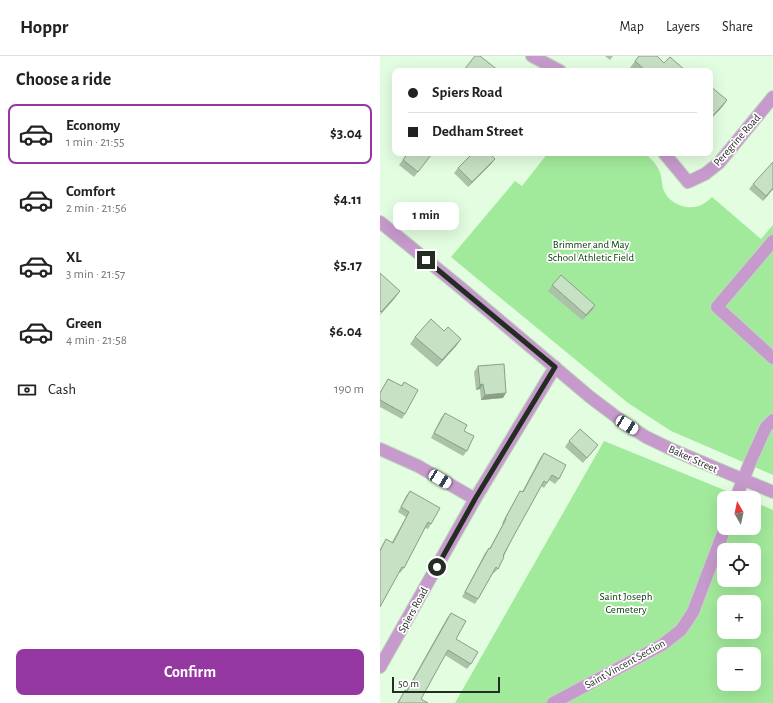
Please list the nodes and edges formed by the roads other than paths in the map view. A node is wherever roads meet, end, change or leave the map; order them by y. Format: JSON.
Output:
{"nodes":[{"id":1,"x":532,"y":56,"type":"edge"},
{"id":2,"x":554,"y":68,"type":"edge"},
{"id":3,"x":773,"y":98,"type":"edge"},
{"id":4,"x":666,"y":156,"type":"edge"},
{"id":5,"x":380,"y":222,"type":"edge"},
{"id":6,"x":773,"y":241,"type":"edge"},
{"id":7,"x":773,"y":358,"type":"edge"},
{"id":8,"x":555,"y":367,"type":"junction"},
{"id":9,"x":773,"y":420,"type":"edge"},
{"id":10,"x":380,"y":449,"type":"edge"},
{"id":11,"x":742,"y":480,"type":"junction"},
{"id":12,"x":738,"y":491,"type":"edge"},
{"id":13,"x":773,"y":492,"type":"edge"},
{"id":14,"x":475,"y":499,"type":"junction"},
{"id":15,"x":722,"y":535,"type":"edge"},
{"id":16,"x":380,"y":667,"type":"edge"},
{"id":17,"x":553,"y":703,"type":"edge"}],
"edges":[{"from":1,"to":2,"type":"street"},
{"from":3,"to":4,"type":"street","name":"Peregrine Road"},
{"from":5,"to":8,"type":"street","name":"Baker Street"},
{"from":6,"to":7,"type":"street"},
{"from":8,"to":11,"type":"street","name":"Baker Street"},
{"from":8,"to":14,"type":"street","name":"Spiers Road"},
{"from":9,"to":11,"type":"street"},
{"from":10,"to":14,"type":"street"},
{"from":11,"to":12,"type":"street"},
{"from":11,"to":13,"type":"street","name":"Baker Street"},
{"from":14,"to":16,"type":"street","name":"Spiers Road"},
{"from":15,"to":17,"type":"street","name":"Saint Vincent Section"}]}
